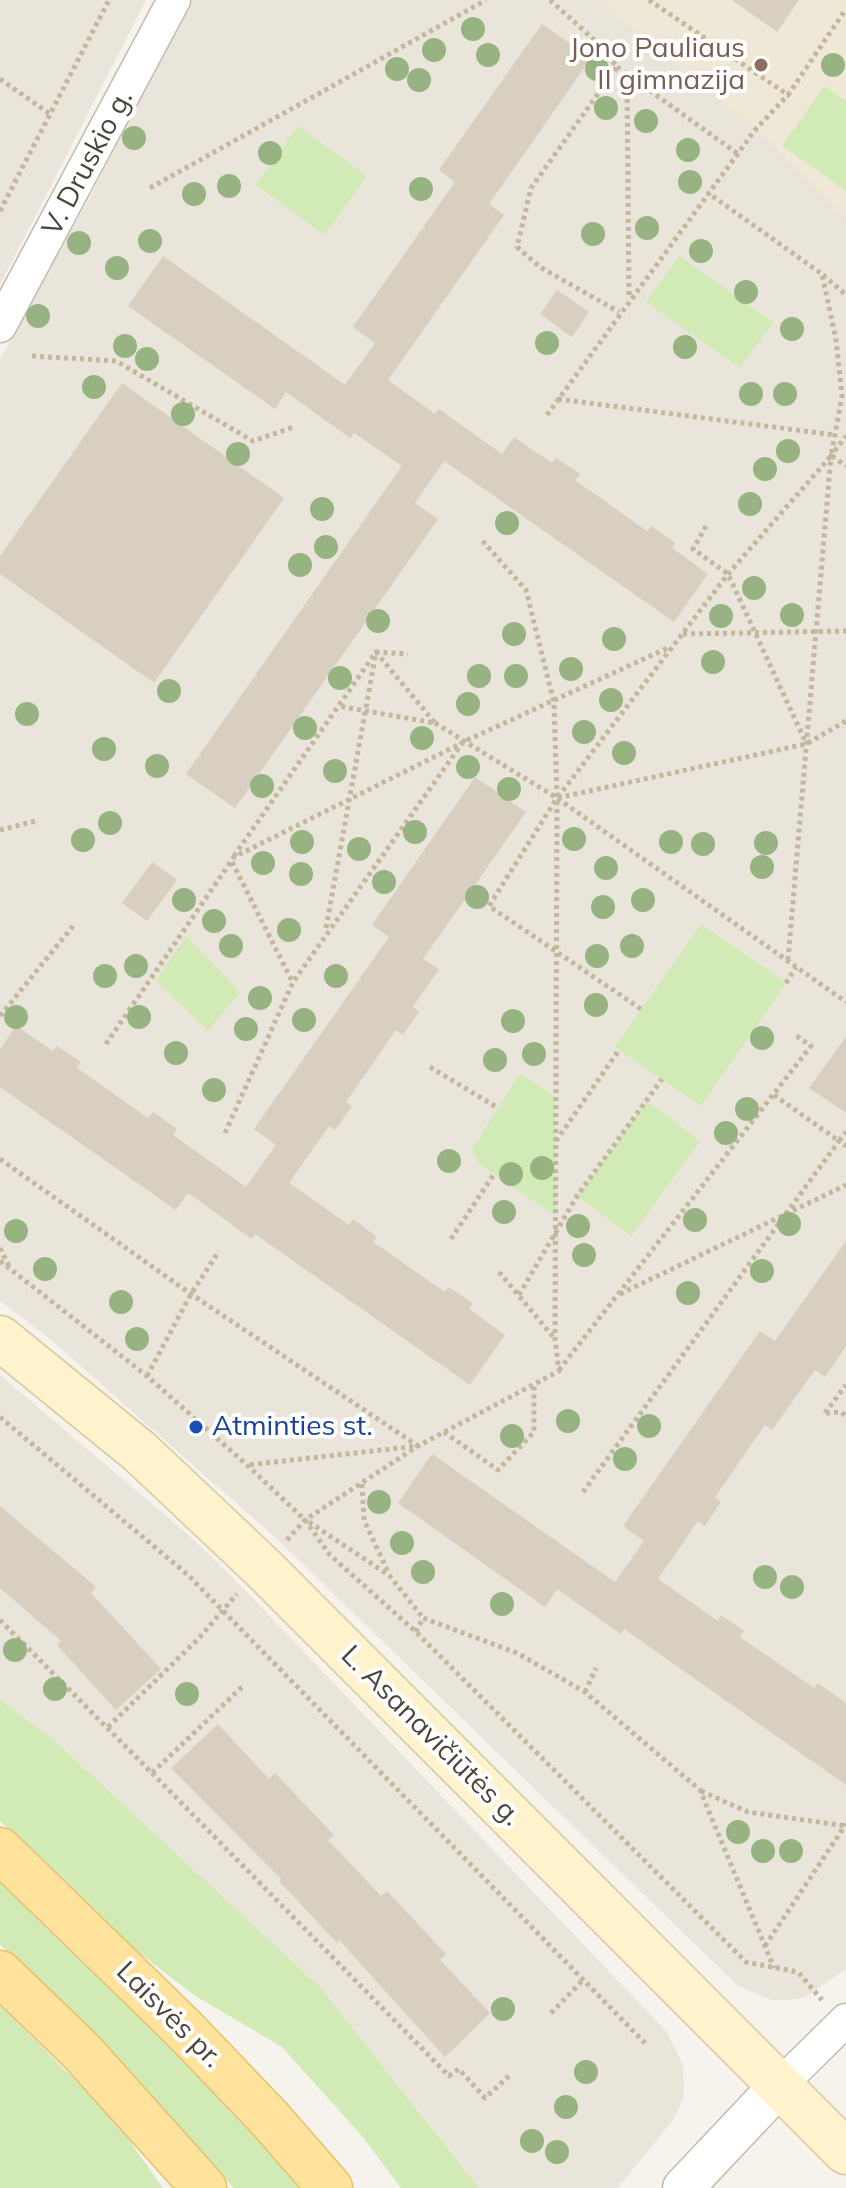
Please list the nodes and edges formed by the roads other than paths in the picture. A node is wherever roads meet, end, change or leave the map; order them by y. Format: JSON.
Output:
{"nodes":[{"id":1,"x":174,"y":0,"type":"edge"},
{"id":2,"x":0,"y":326,"type":"edge"},
{"id":3,"x":0,"y":1338,"type":"edge"},
{"id":4,"x":0,"y":1850,"type":"edge"},
{"id":5,"x":0,"y":1973,"type":"edge"},
{"id":6,"x":846,"y":2020,"type":"edge"},
{"id":7,"x":781,"y":2084,"type":"junction"},
{"id":8,"x":846,"y":2152,"type":"edge"},
{"id":9,"x":204,"y":2188,"type":"edge"},
{"id":10,"x":330,"y":2188,"type":"edge"},
{"id":11,"x":683,"y":2188,"type":"edge"}],
"edges":[{"from":1,"to":2,"type":"street","name":"V. Druskio g."},
{"from":3,"to":7,"type":"main road","name":"L. Asanavičiūtės g."},
{"from":4,"to":10,"type":"main road","name":"Laisvės pr."},
{"from":5,"to":9,"type":"main road"},
{"from":6,"to":7,"type":"street"},
{"from":7,"to":8,"type":"main road","name":"L. Asanavičiūtės g."},
{"from":7,"to":11,"type":"street"}]}
